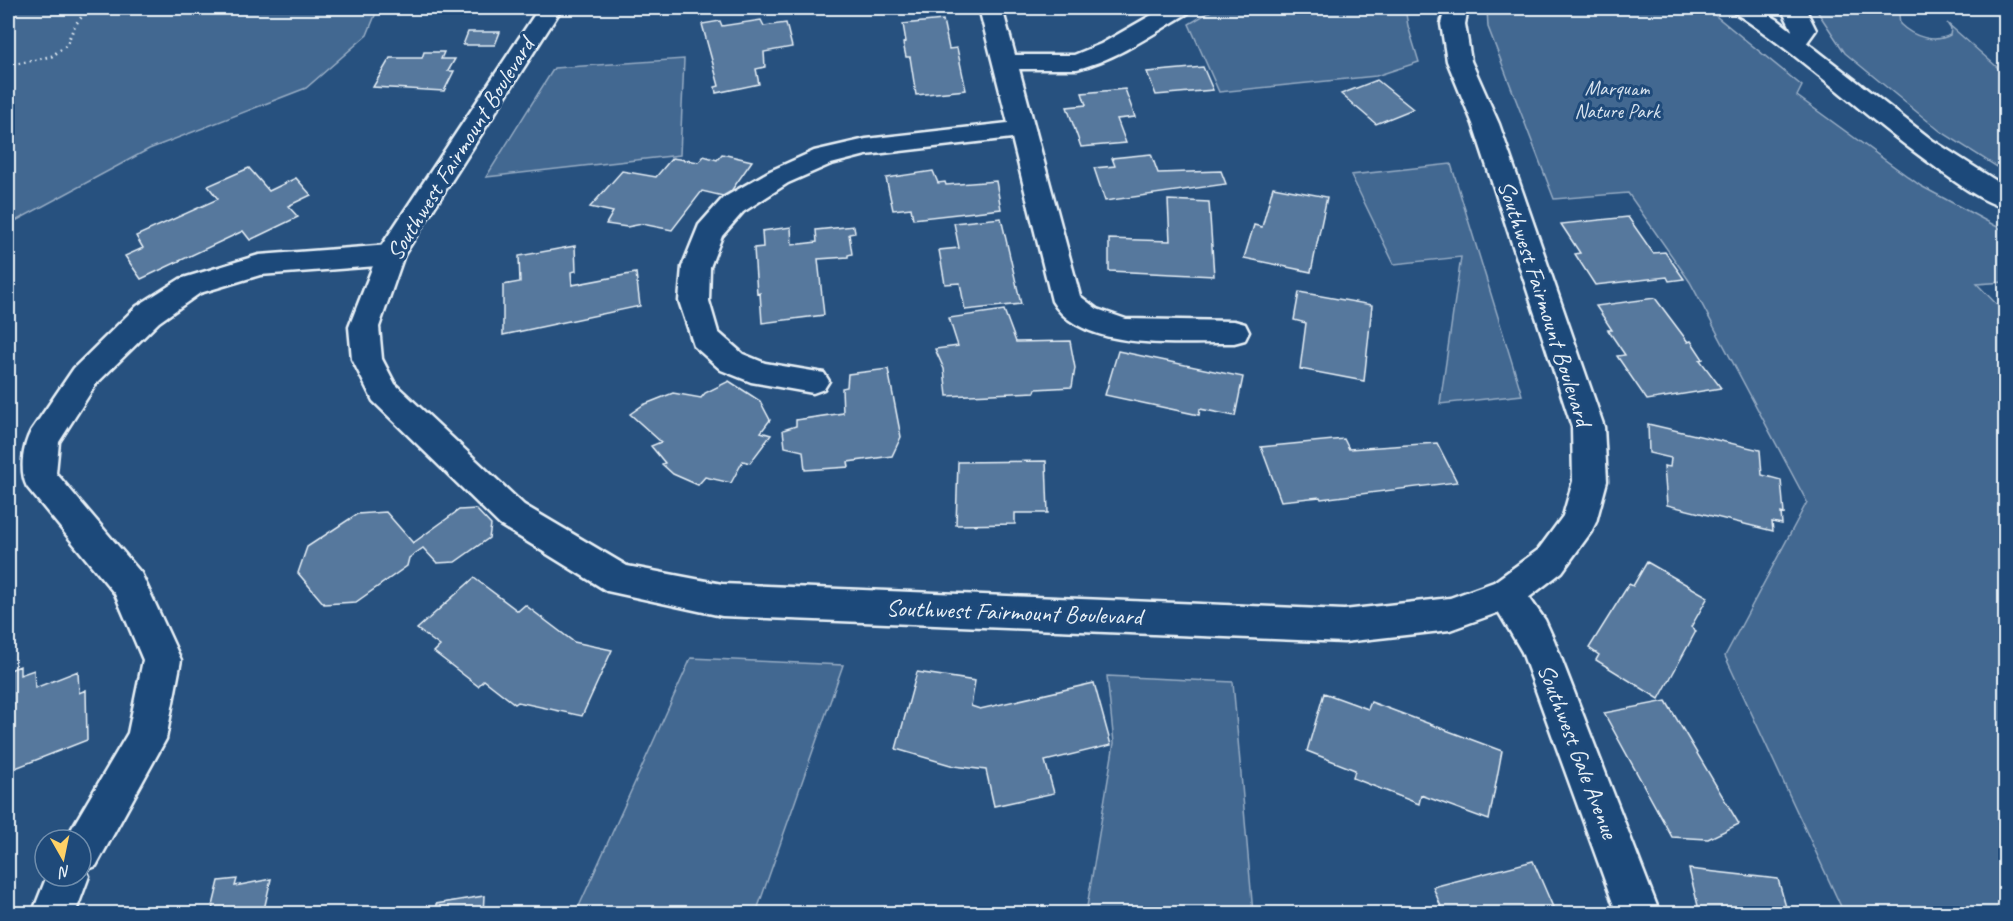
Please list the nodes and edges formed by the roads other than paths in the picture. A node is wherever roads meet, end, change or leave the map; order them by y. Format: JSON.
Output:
{"nodes":[{"id":1,"x":549,"y":8,"type":"edge"},
{"id":2,"x":991,"y":8,"type":"edge"},
{"id":3,"x":1180,"y":8,"type":"edge"},
{"id":4,"x":1455,"y":8,"type":"edge"},
{"id":5,"x":1743,"y":8,"type":"edge"},
{"id":6,"x":1793,"y":8,"type":"edge"},
{"id":7,"x":1795,"y":43,"type":"junction"},
{"id":8,"x":1005,"y":62,"type":"junction"},
{"id":9,"x":1023,"y":129,"type":"junction"},
{"id":10,"x":2006,"y":199,"type":"edge"},
{"id":11,"x":390,"y":255,"type":"junction"},
{"id":12,"x":1234,"y":332,"type":"dead end"},
{"id":13,"x":813,"y":381,"type":"dead end"},
{"id":14,"x":1506,"y":594,"type":"junction"},
{"id":15,"x":93,"y":830,"type":"edge"},
{"id":16,"x":63,"y":888,"type":"edge"},
{"id":17,"x":53,"y":914,"type":"edge"},
{"id":18,"x":1639,"y":914,"type":"edge"}],
"edges":[{"from":1,"to":11,"type":"street","name":"Southwest Fairmount Boulevard"},
{"from":2,"to":8,"type":"street"},
{"from":3,"to":8,"type":"street"},
{"from":4,"to":14,"type":"street","name":"Southwest Fairmount Boulevard"},
{"from":5,"to":7,"type":"street"},
{"from":6,"to":7,"type":"street"},
{"from":7,"to":10,"type":"street"},
{"from":8,"to":9,"type":"street"},
{"from":9,"to":12,"type":"street"},
{"from":9,"to":13,"type":"street"},
{"from":11,"to":14,"type":"street","name":"Southwest Fairmount Boulevard"},
{"from":11,"to":15,"type":"street"},
{"from":14,"to":18,"type":"street","name":"Southwest Gale Avenue"},
{"from":16,"to":17,"type":"street"}]}
